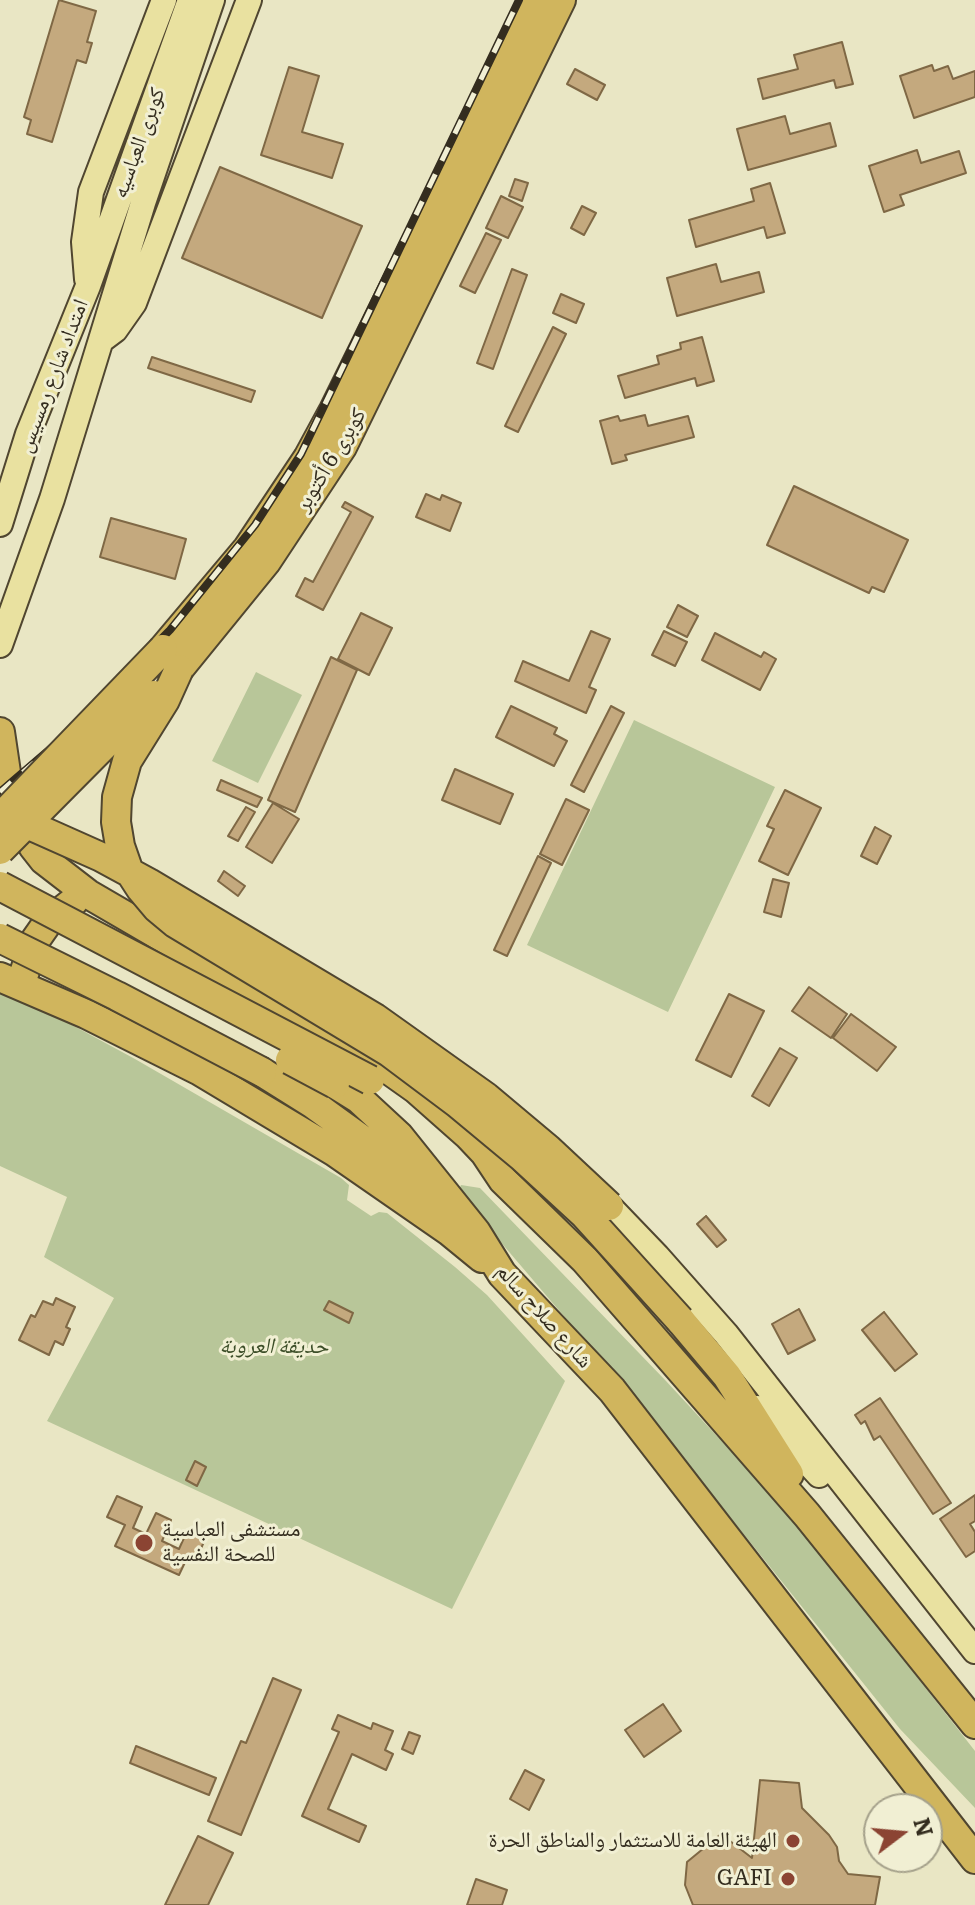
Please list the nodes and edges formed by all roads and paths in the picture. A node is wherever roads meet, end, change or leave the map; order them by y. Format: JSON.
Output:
{"nodes":[{"id":1,"x":164,"y":0,"type":"edge"},
{"id":2,"x":190,"y":0,"type":"edge"},
{"id":3,"x":212,"y":0,"type":"edge"},
{"id":4,"x":249,"y":0,"type":"edge"},
{"id":5,"x":536,"y":0,"type":"edge"},
{"id":6,"x":561,"y":0,"type":"edge"},
{"id":7,"x":132,"y":198,"type":"junction"},
{"id":8,"x":88,"y":286,"type":"junction"},
{"id":9,"x":101,"y":340,"type":"junction"},
{"id":10,"x":0,"y":524,"type":"edge"},
{"id":11,"x":0,"y":645,"type":"edge"},
{"id":12,"x":179,"y":669,"type":"junction"},
{"id":13,"x":0,"y":732,"type":"edge"},
{"id":14,"x":0,"y":812,"type":"edge"},
{"id":15,"x":0,"y":818,"type":"edge"},
{"id":16,"x":0,"y":850,"type":"edge"},
{"id":17,"x":0,"y":886,"type":"edge"},
{"id":18,"x":88,"y":894,"type":"junction"},
{"id":19,"x":0,"y":906,"type":"edge"},
{"id":20,"x":0,"y":938,"type":"edge"},
{"id":21,"x":11,"y":981,"type":"edge"},
{"id":22,"x":485,"y":1153,"type":"junction"},
{"id":23,"x":609,"y":1206,"type":"joint"},
{"id":24,"x":476,"y":1232,"type":"junction"},
{"id":25,"x":502,"y":1274,"type":"junction"},
{"id":26,"x":727,"y":1376,"type":"junction"},
{"id":27,"x":807,"y":1515,"type":"junction"},
{"id":28,"x":878,"y":1526,"type":"junction"},
{"id":29,"x":975,"y":1651,"type":"edge"},
{"id":30,"x":975,"y":1724,"type":"edge"},
{"id":31,"x":975,"y":1859,"type":"edge"}],
"edges":[{"from":1,"to":8,"type":"main road","name":"امتداد شارع رمسيس"},
{"from":2,"to":7,"type":"main road","name":"كوبرى العباسيه"},
{"from":3,"to":7,"type":"main road","name":"كوبرى العباسيه"},
{"from":4,"to":9,"type":"main road","name":"امتداد شارع رمسيس"},
{"from":5,"to":15,"type":"highway","name":"كوبرى 6 أكتوبر","bridge":true},
{"from":6,"to":12,"type":"highway","name":"كوبرى 6 أكتوبر"},
{"from":7,"to":8,"type":"main road","name":"كوبرى العباسيه"},
{"from":7,"to":9,"type":"main road","name":"امتداد شارع رمسيس"},
{"from":8,"to":10,"type":"main road","name":"امتداد شارع رمسيس"},
{"from":9,"to":11,"type":"main road","name":"امتداد شارع رمسيس"},
{"from":12,"to":16,"type":"highway","name":"كوبرى 6 أكتوبر","bridge":true},
{"from":12,"to":26,"type":"highway","bridge":true},
{"from":13,"to":18,"type":"highway"},
{"from":14,"to":23,"type":"highway","bridge":true},
{"from":17,"to":22,"type":"highway","bridge":true},
{"from":18,"to":21,"type":"highway"},
{"from":18,"to":22,"type":"highway"},
{"from":19,"to":24,"type":"highway","name":"شارع صلاح سالم","bridge":true},
{"from":20,"to":24,"type":"highway","bridge":true},
{"from":21,"to":25,"type":"highway"},
{"from":22,"to":27,"type":"highway"},
{"from":23,"to":28,"type":"main road"},
{"from":24,"to":25,"type":"highway","name":"شارع صلاح سالم"},
{"from":25,"to":31,"type":"highway","name":"شارع صلاح سالم"},
{"from":26,"to":27,"type":"highway"},
{"from":26,"to":28,"type":"main road"},
{"from":27,"to":30,"type":"highway"},
{"from":28,"to":29,"type":"main road"}]}
